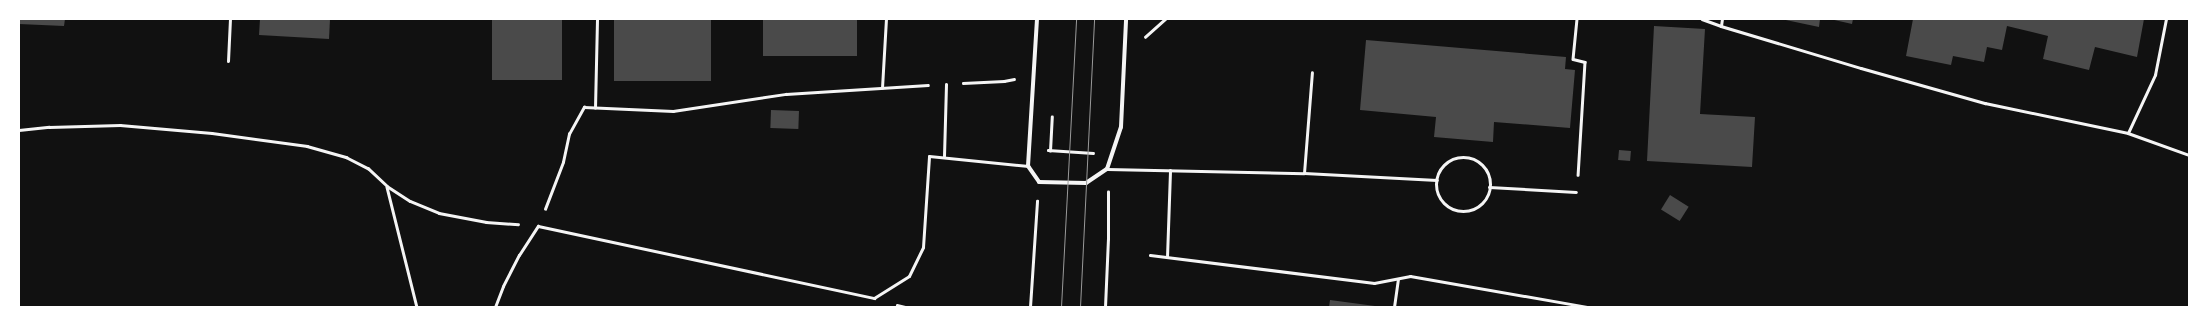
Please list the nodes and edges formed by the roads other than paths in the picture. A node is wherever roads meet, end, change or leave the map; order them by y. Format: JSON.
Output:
{"nodes":[{"id":1,"x":230,"y":19,"type":"edge"},
{"id":2,"x":1037,"y":19,"type":"edge"},
{"id":3,"x":1126,"y":19,"type":"edge"},
{"id":4,"x":228,"y":61,"type":"dead end"},
{"id":5,"x":1312,"y":72,"type":"dead end"},
{"id":6,"x":946,"y":84,"type":"road end"},
{"id":7,"x":944,"y":156,"type":"junction"},
{"id":8,"x":1028,"y":166,"type":"junction"},
{"id":9,"x":1107,"y":169,"type":"junction"},
{"id":10,"x":1170,"y":170,"type":"junction"},
{"id":11,"x":1304,"y":173,"type":"junction"},
{"id":12,"x":1437,"y":180,"type":"junction"},
{"id":13,"x":1489,"y":187,"type":"junction"},
{"id":14,"x":1576,"y":192,"type":"road end"},
{"id":15,"x":1150,"y":255,"type":"dead end"},
{"id":16,"x":1167,"y":257,"type":"junction"},
{"id":17,"x":1398,"y":279,"type":"junction"},
{"id":18,"x":495,"y":307,"type":"edge"},
{"id":19,"x":1394,"y":307,"type":"edge"},
{"id":20,"x":1588,"y":307,"type":"edge"}],
"edges":[{"from":1,"to":4,"type":"lane"},
{"from":2,"to":8,"type":"street"},
{"from":3,"to":9,"type":"street"},
{"from":5,"to":11,"type":"lane"},
{"from":6,"to":7,"type":"lane"},
{"from":7,"to":8,"type":"lane"},
{"from":7,"to":18,"type":"lane"},
{"from":8,"to":9,"type":"street"},
{"from":9,"to":10,"type":"lane"},
{"from":10,"to":11,"type":"lane"},
{"from":10,"to":16,"type":"lane"},
{"from":11,"to":12,"type":"lane"},
{"from":12,"to":13,"type":"lane"},
{"from":12,"to":13,"type":"lane"},
{"from":13,"to":14,"type":"lane"},
{"from":15,"to":16,"type":"lane"},
{"from":16,"to":17,"type":"lane"},
{"from":17,"to":19,"type":"lane"},
{"from":17,"to":20,"type":"lane"}]}
